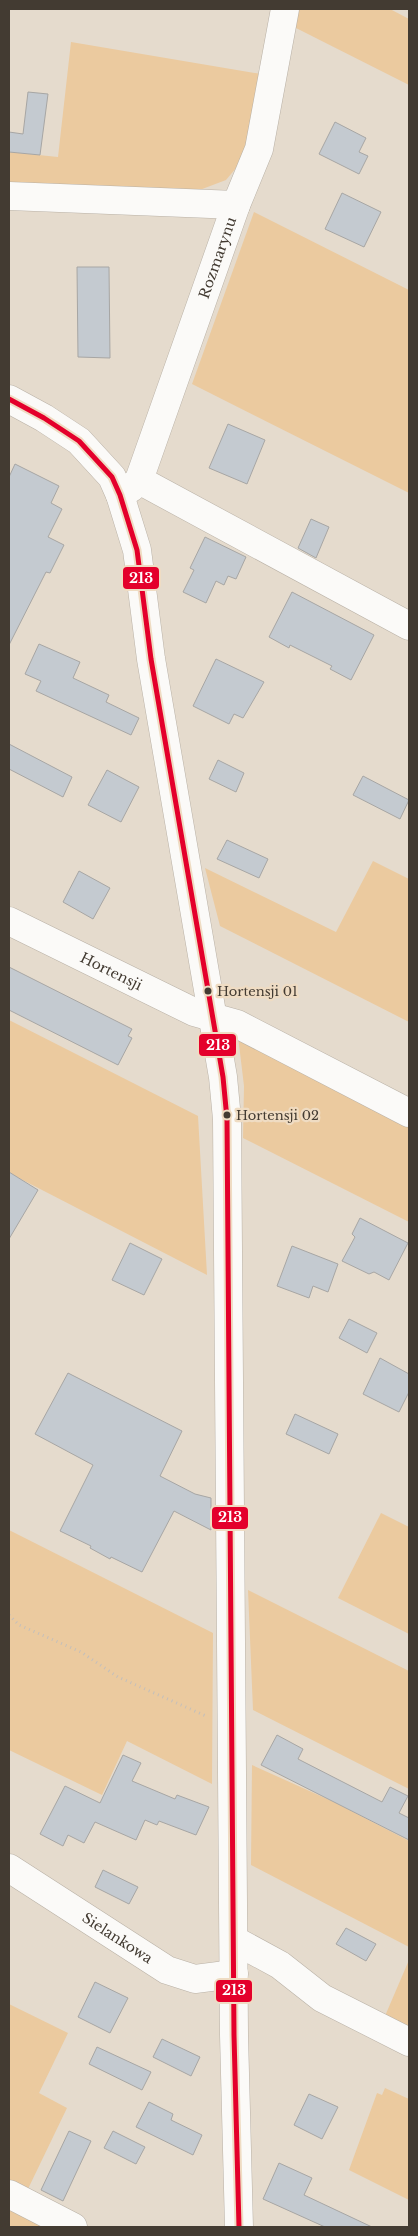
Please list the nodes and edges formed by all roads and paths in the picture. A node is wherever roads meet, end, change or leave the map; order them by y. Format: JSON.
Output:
{"nodes":[{"id":1,"x":285,"y":9,"type":"edge"},
{"id":2,"x":9,"y":196,"type":"edge"},
{"id":3,"x":236,"y":205,"type":"junction"},
{"id":4,"x":9,"y":399,"type":"edge"},
{"id":5,"x":130,"y":487,"type":"junction"},
{"id":6,"x":409,"y":626,"type":"edge"},
{"id":7,"x":9,"y":921,"type":"edge"},
{"id":8,"x":214,"y":1020,"type":"junction"},
{"id":9,"x":409,"y":1113,"type":"edge"},
{"id":10,"x":9,"y":1615,"type":"edge"},
{"id":11,"x":212,"y":1718,"type":"dead end"},
{"id":12,"x":9,"y":1868,"type":"edge"},
{"id":13,"x":234,"y":1940,"type":"junction"},
{"id":14,"x":234,"y":1974,"type":"junction"},
{"id":15,"x":409,"y":2042,"type":"edge"},
{"id":16,"x":9,"y":2194,"type":"edge"},
{"id":17,"x":73,"y":2227,"type":"edge"},
{"id":18,"x":239,"y":2227,"type":"edge"}],
"edges":[{"from":1,"to":3,"type":"street","name":"Rozmarynu"},
{"from":2,"to":3,"type":"street"},
{"from":3,"to":5,"type":"street","name":"Rozmarynu"},
{"from":4,"to":5,"type":"street"},
{"from":5,"to":6,"type":"street"},
{"from":5,"to":8,"type":"street"},
{"from":7,"to":8,"type":"street","name":"Hortensji"},
{"from":8,"to":9,"type":"street","name":"Hortensji"},
{"from":8,"to":13,"type":"street"},
{"from":10,"to":11,"type":"path"},
{"from":12,"to":14,"type":"street","name":"Sielankowa"},
{"from":13,"to":14,"type":"street"},
{"from":13,"to":15,"type":"street"},
{"from":14,"to":18,"type":"street"},
{"from":16,"to":17,"type":"street"}]}
